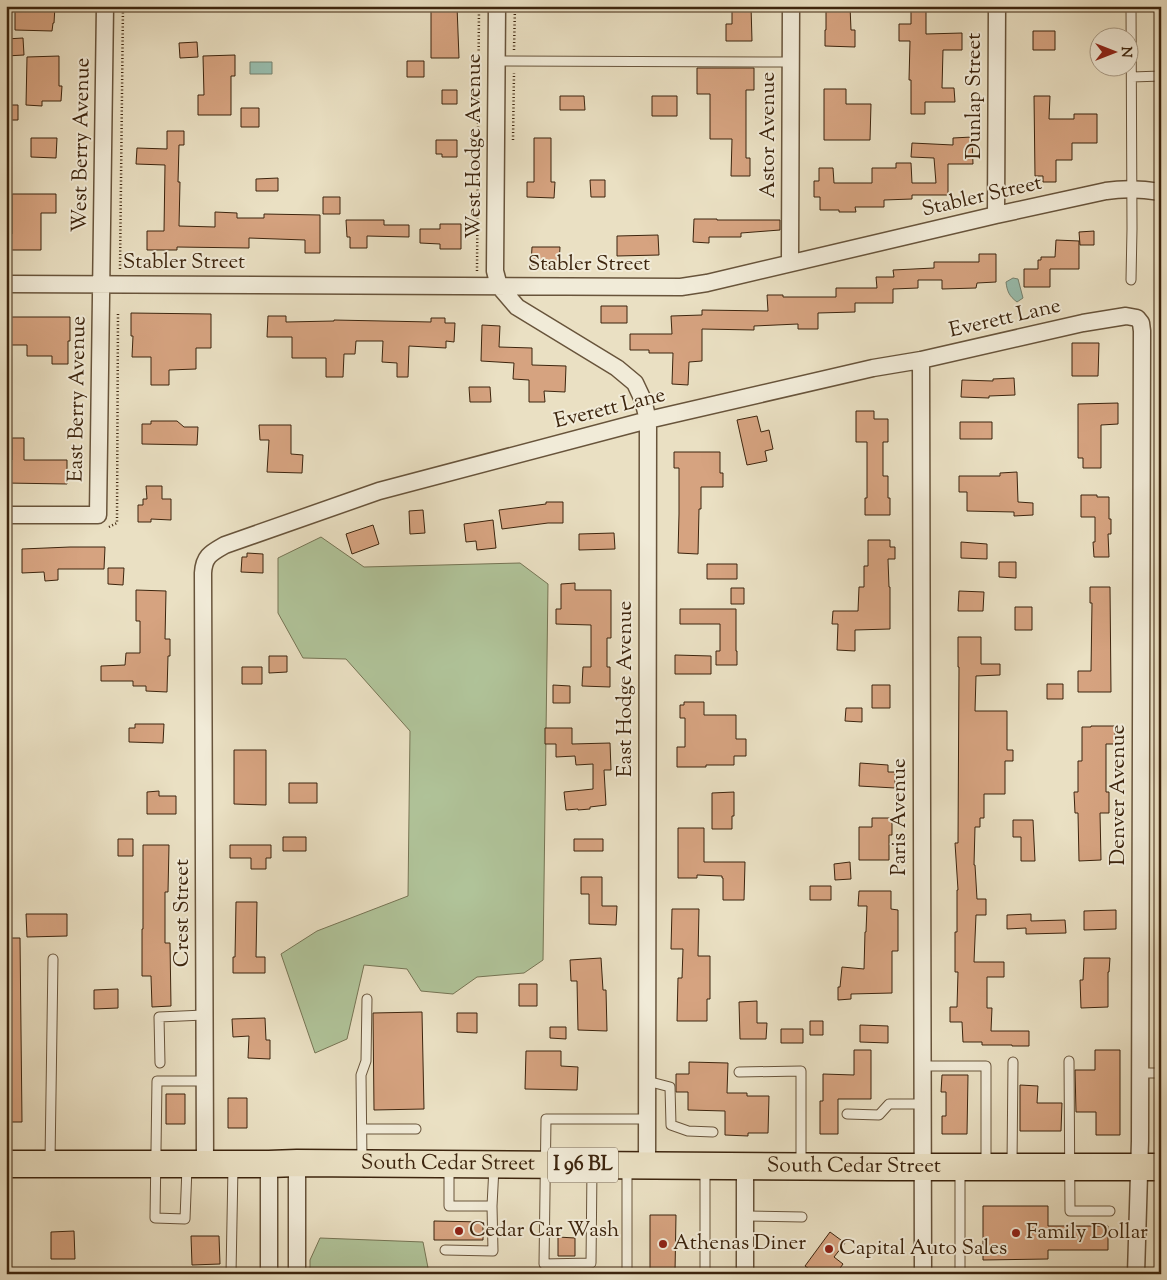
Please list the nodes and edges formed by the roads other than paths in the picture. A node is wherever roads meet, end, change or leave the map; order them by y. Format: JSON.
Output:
{"nodes":[{"id":1,"x":105,"y":6,"type":"edge"},
{"id":2,"x":497,"y":6,"type":"edge"},
{"id":3,"x":791,"y":6,"type":"edge"},
{"id":4,"x":997,"y":6,"type":"edge"},
{"id":5,"x":1131,"y":6,"type":"edge"},
{"id":6,"x":1131,"y":28,"type":"edge"},
{"id":7,"x":496,"y":61,"type":"junction"},
{"id":8,"x":791,"y":62,"type":"junction"},
{"id":9,"x":1161,"y":76,"type":"edge"},
{"id":10,"x":1140,"y":77,"type":"edge"},
{"id":11,"x":1132,"y":78,"type":"edge"},
{"id":12,"x":1132,"y":189,"type":"junction"},
{"id":13,"x":1161,"y":192,"type":"edge"},
{"id":14,"x":996,"y":215,"type":"junction"},
{"id":15,"x":790,"y":263,"type":"junction"},
{"id":16,"x":1131,"y":280,"type":"dead end"},
{"id":17,"x":6,"y":284,"type":"edge"},
{"id":18,"x":101,"y":284,"type":"junction"},
{"id":19,"x":499,"y":286,"type":"junction"},
{"id":20,"x":1137,"y":318,"type":"joint"},
{"id":21,"x":921,"y":360,"type":"junction"},
{"id":22,"x":648,"y":420,"type":"junction"},
{"id":23,"x":6,"y":515,"type":"edge"},
{"id":24,"x":203,"y":662,"type":"joint"},
{"id":25,"x":53,"y":959,"type":"dead end"},
{"id":26,"x":367,"y":999,"type":"dead end"},
{"id":27,"x":204,"y":1016,"type":"junction"},
{"id":28,"x":1069,"y":1061,"type":"dead end"},
{"id":29,"x":1013,"y":1062,"type":"dead end"},
{"id":30,"x":160,"y":1063,"type":"dead end"},
{"id":31,"x":922,"y":1066,"type":"junction"},
{"id":32,"x":739,"y":1072,"type":"dead end"},
{"id":33,"x":1140,"y":1073,"type":"junction"},
{"id":34,"x":1161,"y":1073,"type":"edge"},
{"id":35,"x":204,"y":1080,"type":"junction"},
{"id":36,"x":647,"y":1081,"type":"junction"},
{"id":37,"x":922,"y":1104,"type":"junction"},
{"id":38,"x":847,"y":1114,"type":"dead end"},
{"id":39,"x":647,"y":1119,"type":"junction"},
{"id":40,"x":362,"y":1129,"type":"junction"},
{"id":41,"x":416,"y":1129,"type":"dead end"},
{"id":42,"x":713,"y":1132,"type":"dead end"},
{"id":43,"x":297,"y":1163,"type":"junction"},
{"id":44,"x":362,"y":1163,"type":"junction"},
{"id":45,"x":6,"y":1164,"type":"edge"},
{"id":46,"x":50,"y":1164,"type":"junction"},
{"id":47,"x":155,"y":1164,"type":"junction"},
{"id":48,"x":196,"y":1164,"type":"junction"},
{"id":49,"x":233,"y":1164,"type":"junction"},
{"id":50,"x":269,"y":1164,"type":"junction"},
{"id":51,"x":450,"y":1164,"type":"junction"},
{"id":52,"x":494,"y":1165,"type":"junction"},
{"id":53,"x":545,"y":1165,"type":"junction"},
{"id":54,"x":592,"y":1165,"type":"junction"},
{"id":55,"x":637,"y":1165,"type":"junction"},
{"id":56,"x":705,"y":1165,"type":"junction"},
{"id":57,"x":745,"y":1165,"type":"junction"},
{"id":58,"x":802,"y":1166,"type":"junction"},
{"id":59,"x":923,"y":1166,"type":"junction"},
{"id":60,"x":1069,"y":1166,"type":"junction"},
{"id":61,"x":960,"y":1167,"type":"junction"},
{"id":62,"x":986,"y":1167,"type":"junction"},
{"id":63,"x":1012,"y":1167,"type":"junction"},
{"id":64,"x":1150,"y":1167,"type":"edge"},
{"id":65,"x":492,"y":1206,"type":"junction"},
{"id":66,"x":1110,"y":1211,"type":"dead end"},
{"id":67,"x":745,"y":1216,"type":"junction"},
{"id":68,"x":802,"y":1217,"type":"dead end"},
{"id":69,"x":445,"y":1250,"type":"dead end"},
{"id":70,"x":231,"y":1274,"type":"edge"},
{"id":71,"x":269,"y":1274,"type":"edge"},
{"id":72,"x":297,"y":1274,"type":"edge"},
{"id":73,"x":627,"y":1274,"type":"edge"},
{"id":74,"x":705,"y":1274,"type":"edge"},
{"id":75,"x":746,"y":1274,"type":"edge"},
{"id":76,"x":923,"y":1274,"type":"edge"},
{"id":77,"x":960,"y":1274,"type":"edge"},
{"id":78,"x":1136,"y":1274,"type":"edge"}],
"edges":[{"from":1,"to":18,"type":"street","name":"West Berry Avenue"},
{"from":2,"to":7,"type":"street","name":"West Hodge Avenue"},
{"from":3,"to":8,"type":"street","name":"Astor Avenue"},
{"from":4,"to":14,"type":"street","name":"Dunlap Street"},
{"from":5,"to":6,"type":"lane"},
{"from":7,"to":8,"type":"lane"},
{"from":7,"to":19,"type":"street","name":"West Hodge Avenue"},
{"from":8,"to":15,"type":"street","name":"Astor Avenue"},
{"from":9,"to":10,"type":"lane"},
{"from":11,"to":12,"type":"lane"},
{"from":12,"to":13,"type":"street","name":"Stabler Street"},
{"from":12,"to":14,"type":"street","name":"Stabler Street"},
{"from":12,"to":16,"type":"lane"},
{"from":14,"to":15,"type":"street","name":"Stabler Street"},
{"from":15,"to":19,"type":"street","name":"Stabler Street"},
{"from":17,"to":18,"type":"street","name":"Stabler Street"},
{"from":18,"to":19,"type":"street","name":"Stabler Street"},
{"from":18,"to":23,"type":"street","name":"East Berry Avenue"},
{"from":19,"to":22,"type":"street","name":"East Hodge Avenue"},
{"from":20,"to":21,"type":"street","name":"Everett Lane"},
{"from":20,"to":33,"type":"street","name":"Denver Avenue"},
{"from":21,"to":22,"type":"street","name":"Everett Lane"},
{"from":21,"to":31,"type":"street","name":"Paris Avenue"},
{"from":22,"to":24,"type":"street","name":"Everett Lane"},
{"from":22,"to":36,"type":"street","name":"East Hodge Avenue"},
{"from":24,"to":27,"type":"street","name":"Crest Street"},
{"from":25,"to":46,"type":"lane"},
{"from":26,"to":40,"type":"lane"},
{"from":27,"to":30,"type":"lane"},
{"from":27,"to":35,"type":"street","name":"Crest Street"},
{"from":28,"to":60,"type":"lane"},
{"from":29,"to":63,"type":"lane"},
{"from":31,"to":37,"type":"street","name":"Paris Avenue"},
{"from":31,"to":62,"type":"lane"},
{"from":32,"to":58,"type":"lane"},
{"from":33,"to":34,"type":"lane"},
{"from":33,"to":64,"type":"street","name":"Denver Avenue"},
{"from":35,"to":47,"type":"lane"},
{"from":35,"to":48,"type":"street","name":"Crest Street"},
{"from":36,"to":39,"type":"street","name":"East Hodge Avenue"},
{"from":36,"to":42,"type":"lane"},
{"from":37,"to":38,"type":"lane"},
{"from":37,"to":59,"type":"street","name":"Paris Avenue"},
{"from":39,"to":53,"type":"lane"},
{"from":39,"to":55,"type":"street","name":"East Hodge Avenue"},
{"from":40,"to":41,"type":"lane"},
{"from":40,"to":44,"type":"lane"},
{"from":43,"to":44,"type":"main road","name":"South Cedar Street","number":"I 96 BL"},
{"from":43,"to":50,"type":"main road","name":"South Cedar Street","number":"I 96 BL"},
{"from":43,"to":72,"type":"street"},
{"from":44,"to":51,"type":"main road","name":"South Cedar Street","number":"I 96 BL"},
{"from":45,"to":46,"type":"main road","name":"South Cedar Street","number":"I 96 BL"},
{"from":46,"to":47,"type":"main road","name":"South Cedar Street","number":"I 96 BL"},
{"from":47,"to":48,"type":"main road","name":"South Cedar Street","number":"I 96 BL"},
{"from":47,"to":48,"type":"lane"},
{"from":48,"to":49,"type":"main road","name":"South Cedar Street","number":"I 96 BL"},
{"from":49,"to":50,"type":"main road","name":"South Cedar Street","number":"I 96 BL"},
{"from":49,"to":70,"type":"lane"},
{"from":50,"to":71,"type":"street"},
{"from":51,"to":52,"type":"main road","name":"South Cedar Street","number":"I 96 BL"},
{"from":51,"to":65,"type":"lane"},
{"from":52,"to":53,"type":"main road","name":"South Cedar Street","number":"I 96 BL"},
{"from":52,"to":65,"type":"lane"},
{"from":53,"to":54,"type":"main road","name":"South Cedar Street","number":"I 96 BL"},
{"from":53,"to":54,"type":"lane"},
{"from":54,"to":55,"type":"main road","name":"South Cedar Street","number":"I 96 BL"},
{"from":55,"to":56,"type":"main road","name":"South Cedar Street","number":"I 96 BL"},
{"from":55,"to":73,"type":"lane"},
{"from":56,"to":57,"type":"main road","name":"South Cedar Street","number":"I 96 BL"},
{"from":56,"to":74,"type":"lane"},
{"from":57,"to":58,"type":"main road","name":"South Cedar Street","number":"I 96 BL"},
{"from":57,"to":67,"type":"street"},
{"from":58,"to":59,"type":"main road","name":"South Cedar Street","number":"I 96 BL"},
{"from":59,"to":61,"type":"main road","name":"South Cedar Street","number":"I 96 BL"},
{"from":59,"to":76,"type":"street","name":"Paris Avenue"},
{"from":60,"to":63,"type":"main road","name":"South Cedar Street","number":"I 96 BL"},
{"from":60,"to":64,"type":"main road","name":"South Cedar Street","number":"I 96 BL"},
{"from":60,"to":66,"type":"lane"},
{"from":61,"to":62,"type":"main road","name":"South Cedar Street","number":"I 96 BL"},
{"from":61,"to":77,"type":"lane"},
{"from":62,"to":63,"type":"main road","name":"South Cedar Street","number":"I 96 BL"},
{"from":64,"to":78,"type":"street","name":"Denver Avenue"},
{"from":65,"to":69,"type":"lane"},
{"from":67,"to":68,"type":"lane"},
{"from":67,"to":75,"type":"street"}]}
